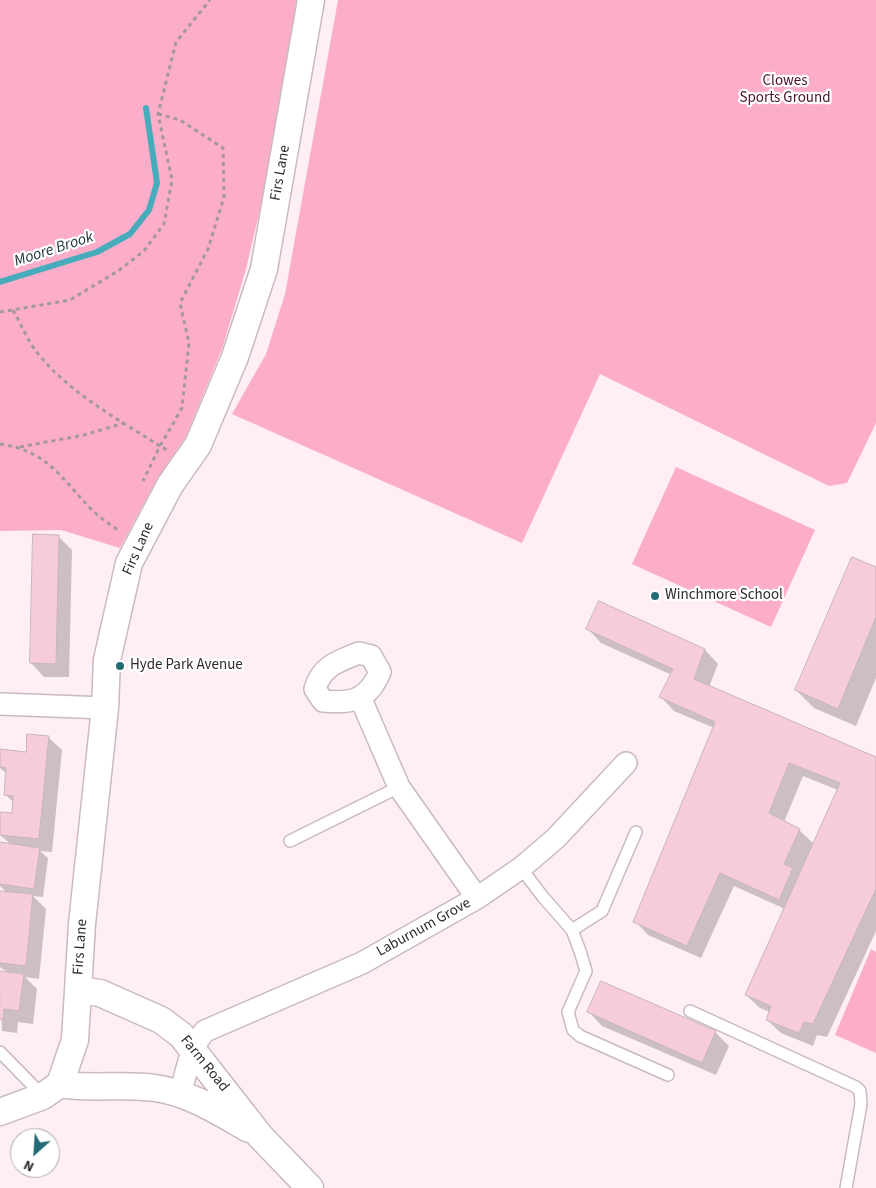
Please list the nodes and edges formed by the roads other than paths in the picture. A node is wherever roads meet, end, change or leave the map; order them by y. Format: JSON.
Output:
{"nodes":[{"id":1,"x":311,"y":0,"type":"edge"},
{"id":2,"x":360,"y":697,"type":"dead end"},
{"id":3,"x":0,"y":704,"type":"edge"},
{"id":4,"x":105,"y":708,"type":"junction"},
{"id":5,"x":626,"y":763,"type":"dead end"},
{"id":6,"x":399,"y":787,"type":"junction"},
{"id":7,"x":636,"y":832,"type":"dead end"},
{"id":8,"x":290,"y":841,"type":"dead end"},
{"id":9,"x":521,"y":868,"type":"junction"},
{"id":10,"x":477,"y":898,"type":"junction"},
{"id":11,"x":572,"y":930,"type":"junction"},
{"id":12,"x":78,"y":990,"type":"junction"},
{"id":13,"x":690,"y":1011,"type":"dead end"},
{"id":14,"x":192,"y":1047,"type":"junction"},
{"id":15,"x":0,"y":1052,"type":"edge"},
{"id":16,"x":668,"y":1075,"type":"dead end"},
{"id":17,"x":51,"y":1090,"type":"junction"},
{"id":18,"x":180,"y":1094,"type":"junction"},
{"id":19,"x":0,"y":1112,"type":"edge"},
{"id":20,"x":260,"y":1136,"type":"junction"},
{"id":21,"x":310,"y":1188,"type":"edge"},
{"id":22,"x":846,"y":1188,"type":"edge"}],
"edges":[{"from":1,"to":4,"type":"street","name":"Firs Lane"},
{"from":2,"to":6,"type":"street"},
{"from":3,"to":4,"type":"street"},
{"from":4,"to":12,"type":"street","name":"Firs Lane"},
{"from":5,"to":9,"type":"street","name":"Laburnum Grove"},
{"from":6,"to":8,"type":"lane"},
{"from":6,"to":10,"type":"street"},
{"from":7,"to":11,"type":"lane"},
{"from":9,"to":10,"type":"street","name":"Laburnum Grove"},
{"from":9,"to":11,"type":"lane"},
{"from":10,"to":14,"type":"street","name":"Laburnum Grove"},
{"from":11,"to":16,"type":"lane"},
{"from":12,"to":14,"type":"street","name":"Farm Road"},
{"from":12,"to":17,"type":"street","name":"Firs Lane"},
{"from":13,"to":22,"type":"lane"},
{"from":14,"to":18,"type":"street"},
{"from":14,"to":20,"type":"street","name":"Farm Road"},
{"from":15,"to":17,"type":"lane"},
{"from":17,"to":18,"type":"street","name":"Farm Road"},
{"from":17,"to":19,"type":"street"},
{"from":18,"to":20,"type":"street","name":"Farm Road"},
{"from":20,"to":21,"type":"street","name":"Farm Road"}]}
